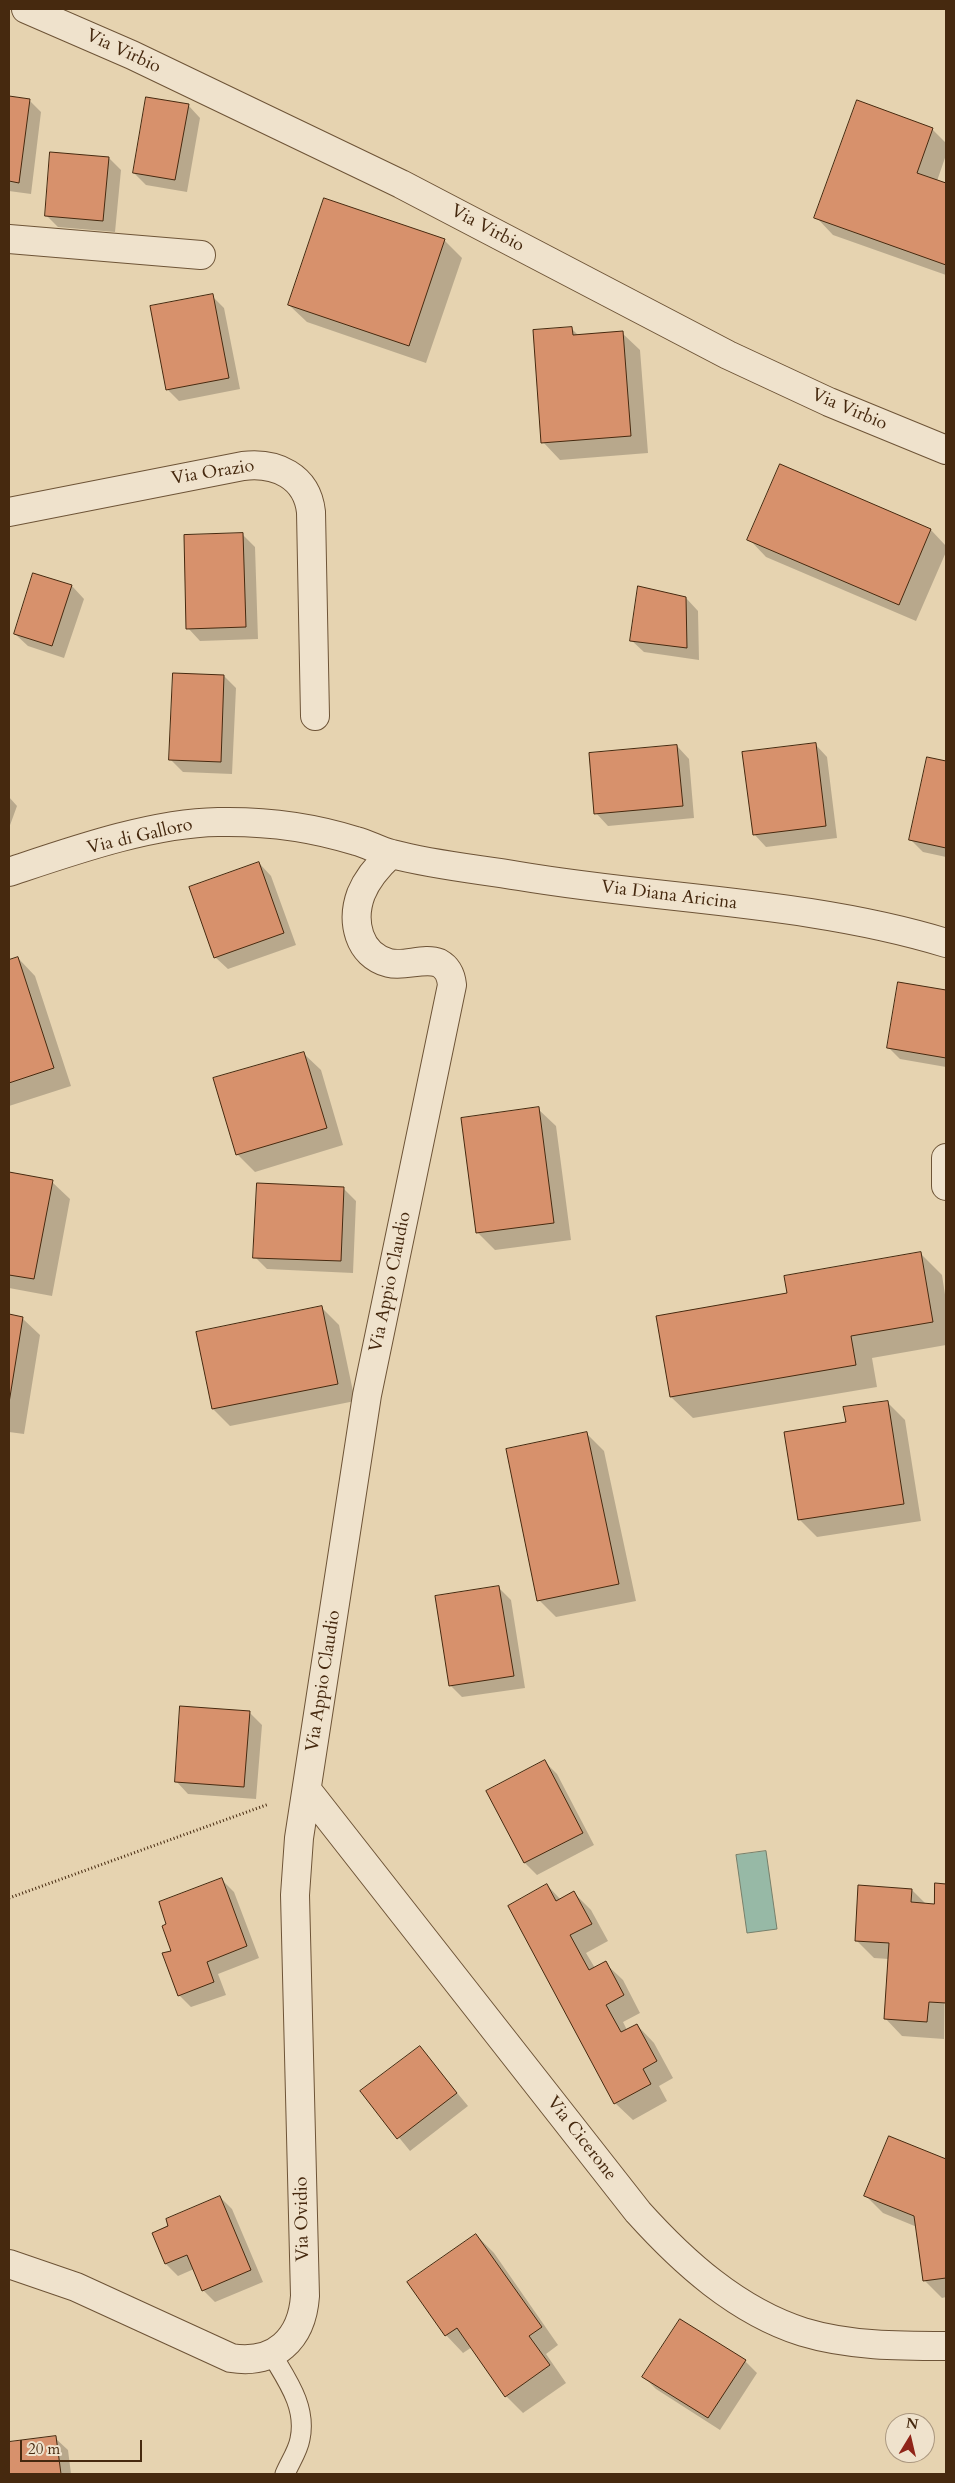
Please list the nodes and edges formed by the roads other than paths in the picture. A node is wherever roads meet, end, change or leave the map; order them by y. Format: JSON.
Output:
{"nodes":[{"id":1,"x":26,"y":9,"type":"edge"},
{"id":2,"x":9,"y":239,"type":"edge"},
{"id":3,"x":201,"y":255,"type":"dead end"},
{"id":4,"x":946,"y":450,"type":"edge"},
{"id":5,"x":9,"y":512,"type":"edge"},
{"id":6,"x":316,"y":716,"type":"dead end"},
{"id":7,"x":391,"y":854,"type":"junction"},
{"id":8,"x":9,"y":872,"type":"edge"},
{"id":9,"x":946,"y":943,"type":"edge"},
{"id":10,"x":946,"y":1158,"type":"edge"},
{"id":11,"x":946,"y":1186,"type":"edge"},
{"id":12,"x":307,"y":1790,"type":"junction"},
{"id":13,"x":9,"y":2264,"type":"edge"},
{"id":14,"x":946,"y":2346,"type":"edge"},
{"id":15,"x":271,"y":2353,"type":"junction"},
{"id":16,"x":285,"y":2474,"type":"edge"}],
"edges":[{"from":1,"to":4,"type":"street","name":"Via Virbio"},
{"from":2,"to":3,"type":"street"},
{"from":5,"to":6,"type":"street","name":"Via Orazio"},
{"from":7,"to":8,"type":"street","name":"Via di Galloro"},
{"from":7,"to":9,"type":"street","name":"Via Diana Aricina"},
{"from":7,"to":12,"type":"street","name":"Via Appio Claudio"},
{"from":10,"to":11,"type":"street"},
{"from":12,"to":14,"type":"street","name":"Via Cicerone"},
{"from":12,"to":15,"type":"street","name":"Via Ovidio"},
{"from":13,"to":15,"type":"street","name":"Via Ovidio"},
{"from":15,"to":16,"type":"lane"}]}
